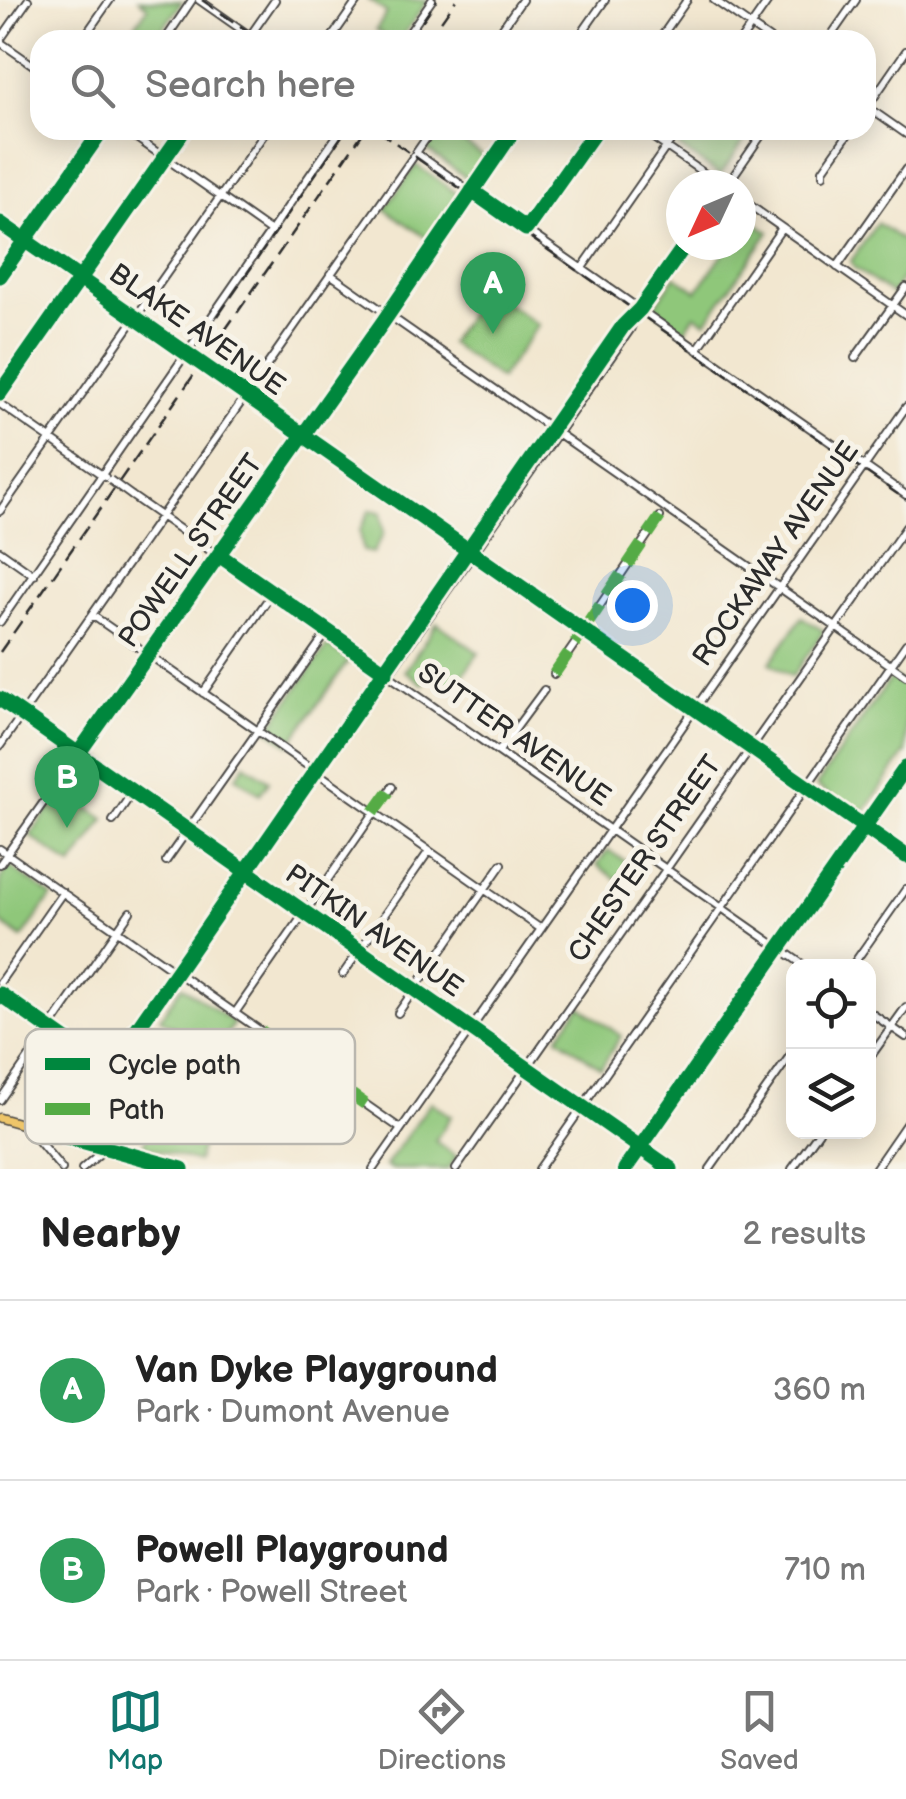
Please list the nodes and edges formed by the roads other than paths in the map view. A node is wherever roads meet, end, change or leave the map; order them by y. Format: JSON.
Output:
{"nodes":[{"id":1,"x":28,"y":0,"type":"edge"},
{"id":2,"x":110,"y":0,"type":"edge"},
{"id":3,"x":196,"y":0,"type":"edge"},
{"id":4,"x":275,"y":0,"type":"edge"},
{"id":5,"x":358,"y":0,"type":"edge"},
{"id":6,"x":432,"y":0,"type":"edge"},
{"id":7,"x":522,"y":0,"type":"edge"},
{"id":8,"x":604,"y":0,"type":"edge"},
{"id":9,"x":687,"y":0,"type":"edge"},
{"id":10,"x":714,"y":0,"type":"edge"},
{"id":11,"x":769,"y":0,"type":"edge"},
{"id":12,"x":856,"y":0,"type":"edge"},
{"id":13,"x":751,"y":26,"type":"junction"},
{"id":14,"x":89,"y":30,"type":"edge"},
{"id":15,"x":172,"y":30,"type":"edge"},
{"id":16,"x":239,"y":30,"type":"edge"},
{"id":17,"x":256,"y":30,"type":"edge"},
{"id":18,"x":337,"y":30,"type":"edge"},
{"id":19,"x":411,"y":30,"type":"edge"},
{"id":20,"x":501,"y":30,"type":"edge"},
{"id":21,"x":583,"y":30,"type":"edge"},
{"id":22,"x":666,"y":30,"type":"edge"},
{"id":23,"x":748,"y":30,"type":"edge"},
{"id":24,"x":757,"y":30,"type":"edge"},
{"id":25,"x":835,"y":30,"type":"edge"},
{"id":26,"x":0,"y":41,"type":"edge"},
{"id":27,"x":906,"y":52,"type":"edge"},
{"id":28,"x":30,"y":63,"type":"edge"},
{"id":29,"x":876,"y":93,"type":"edge"},
{"id":30,"x":876,"y":114,"type":"edge"},
{"id":31,"x":906,"y":134,"type":"edge"},
{"id":32,"x":95,"y":140,"type":"edge"},
{"id":33,"x":139,"y":140,"type":"edge"},
{"id":34,"x":177,"y":140,"type":"edge"},
{"id":35,"x":259,"y":140,"type":"edge"},
{"id":36,"x":334,"y":140,"type":"edge"},
{"id":37,"x":425,"y":140,"type":"edge"},
{"id":38,"x":507,"y":140,"type":"edge"},
{"id":39,"x":589,"y":140,"type":"edge"},
{"id":40,"x":656,"y":140,"type":"edge"},
{"id":41,"x":671,"y":140,"type":"edge"},
{"id":42,"x":758,"y":140,"type":"edge"},
{"id":43,"x":844,"y":140,"type":"edge"},
{"id":44,"x":666,"y":147,"type":"junction"},
{"id":45,"x":416,"y":152,"type":"junction"},
{"id":46,"x":165,"y":158,"type":"junction"},
{"id":47,"x":906,"y":169,"type":"edge"},
{"id":48,"x":701,"y":170,"type":"edge"},
{"id":49,"x":735,"y":170,"type":"edge"},
{"id":50,"x":823,"y":175,"type":"dead end"},
{"id":51,"x":472,"y":191,"type":"junction"},
{"id":52,"x":220,"y":196,"type":"junction"},
{"id":53,"x":756,"y":210,"type":"edge"},
{"id":54,"x":0,"y":223,"type":"edge"},
{"id":55,"x":782,"y":228,"type":"junction"},
{"id":56,"x":526,"y":229,"type":"junction"},
{"id":57,"x":271,"y":232,"type":"junction"},
{"id":58,"x":25,"y":240,"type":"junction"},
{"id":59,"x":674,"y":260,"type":"edge"},
{"id":60,"x":838,"y":267,"type":"junction"},
{"id":61,"x":582,"y":268,"type":"junction"},
{"id":62,"x":330,"y":274,"type":"junction"},
{"id":63,"x":0,"y":276,"type":"edge"},
{"id":64,"x":80,"y":279,"type":"junction"},
{"id":65,"x":906,"y":287,"type":"edge"},
{"id":66,"x":893,"y":306,"type":"junction"},
{"id":67,"x":640,"y":309,"type":"junction"},
{"id":68,"x":388,"y":314,"type":"junction"},
{"id":69,"x":906,"y":315,"type":"edge"},
{"id":70,"x":135,"y":318,"type":"junction"},
{"id":71,"x":697,"y":350,"type":"junction"},
{"id":72,"x":188,"y":355,"type":"junction"},
{"id":73,"x":855,"y":358,"type":"dead end"},
{"id":74,"x":0,"y":393,"type":"edge"},
{"id":75,"x":246,"y":395,"type":"junction"},
{"id":76,"x":0,"y":404,"type":"edge"},
{"id":77,"x":906,"y":407,"type":"edge"},
{"id":78,"x":554,"y":432,"type":"junction"},
{"id":79,"x":304,"y":435,"type":"junction"},
{"id":80,"x":50,"y":439,"type":"junction"},
{"id":81,"x":864,"y":466,"type":"junction"},
{"id":82,"x":107,"y":478,"type":"junction"},
{"id":83,"x":906,"y":495,"type":"edge"},
{"id":84,"x":0,"y":510,"type":"edge"},
{"id":85,"x":161,"y":516,"type":"junction"},
{"id":86,"x":660,"y":517,"type":"dead end"},
{"id":87,"x":906,"y":527,"type":"edge"},
{"id":88,"x":0,"y":551,"type":"edge"},
{"id":89,"x":470,"y":552,"type":"junction"},
{"id":90,"x":218,"y":556,"type":"junction"},
{"id":91,"x":34,"y":574,"type":"junction"},
{"id":92,"x":779,"y":588,"type":"junction"},
{"id":93,"x":273,"y":592,"type":"junction"},
{"id":94,"x":92,"y":615,"type":"junction"},
{"id":95,"x":0,"y":622,"type":"edge"},
{"id":96,"x":586,"y":626,"type":"dead end"},
{"id":97,"x":836,"y":627,"type":"junction"},
{"id":98,"x":328,"y":631,"type":"junction"},
{"id":99,"x":581,"y":636,"type":"dead end"},
{"id":100,"x":906,"y":644,"type":"edge"},
{"id":101,"x":148,"y":654,"type":"junction"},
{"id":102,"x":891,"y":666,"type":"junction"},
{"id":103,"x":386,"y":672,"type":"junction"},
{"id":104,"x":554,"y":674,"type":"dead end"},
{"id":105,"x":906,"y":676,"type":"edge"},
{"id":106,"x":544,"y":690,"type":"dead end"},
{"id":107,"x":203,"y":693,"type":"junction"},
{"id":108,"x":0,"y":700,"type":"edge"},
{"id":109,"x":694,"y":709,"type":"junction"},
{"id":110,"x":22,"y":715,"type":"junction"},
{"id":111,"x":258,"y":731,"type":"junction"},
{"id":112,"x":0,"y":746,"type":"edge"},
{"id":113,"x":750,"y":748,"type":"junction"},
{"id":114,"x":499,"y":751,"type":"junction"},
{"id":115,"x":78,"y":754,"type":"junction"},
{"id":116,"x":906,"y":767,"type":"edge"},
{"id":117,"x":316,"y":772,"type":"junction"},
{"id":118,"x":392,"y":787,"type":"dead end"},
{"id":119,"x":806,"y":787,"type":"junction"},
{"id":120,"x":132,"y":793,"type":"junction"},
{"id":121,"x":374,"y":812,"type":"junction"},
{"id":122,"x":112,"y":821,"type":"dead end"},
{"id":123,"x":864,"y":827,"type":"junction"},
{"id":124,"x":610,"y":830,"type":"junction"},
{"id":125,"x":188,"y":831,"type":"junction"},
{"id":126,"x":4,"y":851,"type":"edge"},
{"id":127,"x":429,"y":851,"type":"junction"},
{"id":128,"x":906,"y":856,"type":"edge"},
{"id":129,"x":166,"y":861,"type":"dead end"},
{"id":130,"x":0,"y":864,"type":"edge"},
{"id":131,"x":502,"y":864,"type":"dead end"},
{"id":132,"x":665,"y":869,"type":"junction"},
{"id":133,"x":246,"y":872,"type":"junction"},
{"id":134,"x":906,"y":889,"type":"edge"},
{"id":135,"x":484,"y":890,"type":"junction"},
{"id":136,"x":62,"y":892,"type":"junction"},
{"id":137,"x":722,"y":908,"type":"junction"},
{"id":138,"x":130,"y":912,"type":"dead end"},
{"id":139,"x":304,"y":913,"type":"junction"},
{"id":140,"x":541,"y":929,"type":"junction"},
{"id":141,"x":118,"y":932,"type":"junction"},
{"id":142,"x":779,"y":948,"type":"junction"},
{"id":143,"x":359,"y":951,"type":"junction"},
{"id":144,"x":795,"y":959,"type":"edge"},
{"id":145,"x":857,"y":959,"type":"edge"},
{"id":146,"x":177,"y":972,"type":"junction"},
{"id":147,"x":343,"y":974,"type":"dead end"},
{"id":148,"x":0,"y":982,"type":"edge"},
{"id":149,"x":414,"y":990,"type":"junction"},
{"id":150,"x":0,"y":994,"type":"edge"},
{"id":151,"x":906,"y":1007,"type":"edge"},
{"id":152,"x":398,"y":1012,"type":"dead end"},
{"id":153,"x":235,"y":1013,"type":"junction"},
{"id":154,"x":876,"y":1016,"type":"edge"},
{"id":155,"x":892,"y":1027,"type":"junction"},
{"id":156,"x":50,"y":1029,"type":"joint"},
{"id":157,"x":137,"y":1029,"type":"edge"},
{"id":158,"x":258,"y":1029,"type":"edge"},
{"id":159,"x":471,"y":1029,"type":"junction"},
{"id":160,"x":906,"y":1037,"type":"edge"},
{"id":161,"x":876,"y":1049,"type":"edge"},
{"id":162,"x":786,"y":1061,"type":"edge"},
{"id":163,"x":25,"y":1064,"type":"edge"},
{"id":164,"x":526,"y":1068,"type":"junction"},
{"id":165,"x":355,"y":1097,"type":"edge"},
{"id":166,"x":0,"y":1100,"type":"edge"},
{"id":167,"x":583,"y":1107,"type":"junction"},
{"id":168,"x":0,"y":1118,"type":"edge"},
{"id":169,"x":906,"y":1124,"type":"edge"},
{"id":170,"x":25,"y":1126,"type":"edge"},
{"id":171,"x":401,"y":1129,"type":"junction"},
{"id":172,"x":813,"y":1139,"type":"edge"},
{"id":173,"x":41,"y":1144,"type":"edge"},
{"id":174,"x":92,"y":1144,"type":"edge"},
{"id":175,"x":640,"y":1147,"type":"junction"},
{"id":176,"x":107,"y":1148,"type":"junction"},
{"id":177,"x":62,"y":1169,"type":"edge"},
{"id":178,"x":82,"y":1169,"type":"edge"},
{"id":179,"x":182,"y":1169,"type":"edge"},
{"id":180,"x":373,"y":1169,"type":"edge"},
{"id":181,"x":456,"y":1169,"type":"edge"},
{"id":182,"x":539,"y":1169,"type":"edge"},
{"id":183,"x":625,"y":1169,"type":"edge"},
{"id":184,"x":671,"y":1169,"type":"edge"},
{"id":185,"x":710,"y":1169,"type":"edge"},
{"id":186,"x":792,"y":1169,"type":"edge"},
{"id":187,"x":874,"y":1169,"type":"edge"}],
"edges":[{"from":1,"to":26,"type":"street"},
{"from":2,"to":14,"type":"street"},
{"from":3,"to":15,"type":"street"},
{"from":3,"to":16,"type":"street"},
{"from":4,"to":17,"type":"street"},
{"from":5,"to":18,"type":"street"},
{"from":6,"to":19,"type":"street"},
{"from":7,"to":20,"type":"street"},
{"from":8,"to":21,"type":"street"},
{"from":9,"to":22,"type":"street"},
{"from":10,"to":13,"type":"street"},
{"from":11,"to":13,"type":"street"},
{"from":12,"to":25,"type":"street"},
{"from":13,"to":23,"type":"street"},
{"from":13,"to":24,"type":"street"},
{"from":26,"to":28,"type":"street"},
{"from":27,"to":29,"type":"street"},
{"from":30,"to":31,"type":"street"},
{"from":32,"to":58,"type":"street"},
{"from":33,"to":46,"type":"street"},
{"from":34,"to":46,"type":"street"},
{"from":35,"to":52,"type":"street"},
{"from":36,"to":57,"type":"street"},
{"from":37,"to":45,"type":"street"},
{"from":38,"to":51,"type":"street","name":"POWELL STREET"},
{"from":39,"to":56,"type":"street"},
{"from":40,"to":44,"type":"street"},
{"from":41,"to":44,"type":"street"},
{"from":42,"to":49,"type":"street"},
{"from":43,"to":50,"type":"street"},
{"from":44,"to":48,"type":"street"},
{"from":44,"to":61,"type":"street"},
{"from":45,"to":51,"type":"street"},
{"from":45,"to":62,"type":"street"},
{"from":46,"to":52,"type":"street"},
{"from":46,"to":64,"type":"street"},
{"from":47,"to":60,"type":"street"},
{"from":51,"to":56,"type":"street"},
{"from":51,"to":68,"type":"street","name":"POWELL STREET"},
{"from":52,"to":57,"type":"street"},
{"from":52,"to":70,"type":"street"},
{"from":53,"to":55,"type":"street"},
{"from":54,"to":58,"type":"street","name":"BLAKE AVENUE"},
{"from":55,"to":60,"type":"street"},
{"from":55,"to":71,"type":"street"},
{"from":56,"to":61,"type":"street"},
{"from":57,"to":72,"type":"street"},
{"from":58,"to":63,"type":"street"},
{"from":58,"to":64,"type":"street","name":"BLAKE AVENUE"},
{"from":59,"to":67,"type":"street"},
{"from":60,"to":66,"type":"street"},
{"from":61,"to":67,"type":"street"},
{"from":62,"to":68,"type":"street"},
{"from":62,"to":75,"type":"street"},
{"from":64,"to":70,"type":"street","name":"BLAKE AVENUE"},
{"from":64,"to":74,"type":"street"},
{"from":65,"to":66,"type":"street"},
{"from":66,"to":69,"type":"street"},
{"from":66,"to":73,"type":"street"},
{"from":67,"to":71,"type":"street"},
{"from":67,"to":78,"type":"street"},
{"from":68,"to":78,"type":"street"},
{"from":68,"to":79,"type":"street","name":"POWELL STREET"},
{"from":70,"to":72,"type":"street","name":"BLAKE AVENUE"},
{"from":70,"to":80,"type":"street"},
{"from":71,"to":81,"type":"street"},
{"from":72,"to":75,"type":"street","name":"BLAKE AVENUE","bridge":true},
{"from":72,"to":82,"type":"street"},
{"from":75,"to":79,"type":"street","name":"BLAKE AVENUE"},
{"from":75,"to":85,"type":"street"},
{"from":76,"to":80,"type":"street","name":"SUTTER AVENUE"},
{"from":77,"to":81,"type":"street","name":"ROCKAWAY AVENUE"},
{"from":78,"to":89,"type":"street"},
{"from":78,"to":92,"type":"street"},
{"from":79,"to":89,"type":"street","name":"BLAKE AVENUE"},
{"from":79,"to":90,"type":"street","name":"POWELL STREET"},
{"from":80,"to":82,"type":"street","name":"SUTTER AVENUE"},
{"from":80,"to":84,"type":"street"},
{"from":81,"to":83,"type":"street"},
{"from":81,"to":92,"type":"street","name":"ROCKAWAY AVENUE"},
{"from":82,"to":85,"type":"street","name":"SUTTER AVENUE","bridge":true},
{"from":82,"to":91,"type":"street"},
{"from":85,"to":90,"type":"street","name":"SUTTER AVENUE"},
{"from":85,"to":94,"type":"street"},
{"from":86,"to":96,"type":"street"},
{"from":87,"to":97,"type":"street","name":"CHESTER STREET"},
{"from":88,"to":91,"type":"street"},
{"from":89,"to":103,"type":"street"},
{"from":89,"to":109,"type":"street","name":"BLAKE AVENUE"},
{"from":90,"to":93,"type":"street","name":"SUTTER AVENUE"},
{"from":90,"to":101,"type":"street","name":"POWELL STREET"},
{"from":91,"to":95,"type":"street"},
{"from":92,"to":97,"type":"street"},
{"from":92,"to":109,"type":"street","name":"ROCKAWAY AVENUE"},
{"from":93,"to":98,"type":"street","name":"SUTTER AVENUE"},
{"from":93,"to":107,"type":"street"},
{"from":94,"to":101,"type":"street"},
{"from":94,"to":110,"type":"street"},
{"from":97,"to":102,"type":"street"},
{"from":97,"to":113,"type":"street","name":"CHESTER STREET"},
{"from":98,"to":103,"type":"street","name":"SUTTER AVENUE"},
{"from":98,"to":111,"type":"street"},
{"from":99,"to":104,"type":"street"},
{"from":100,"to":102,"type":"street"},
{"from":101,"to":107,"type":"street"},
{"from":101,"to":115,"type":"street","name":"POWELL STREET"},
{"from":102,"to":105,"type":"street"},
{"from":102,"to":119,"type":"street"},
{"from":103,"to":114,"type":"street","name":"SUTTER AVENUE"},
{"from":103,"to":117,"type":"street"},
{"from":106,"to":114,"type":"street"},
{"from":107,"to":111,"type":"street"},
{"from":108,"to":110,"type":"street","name":"PITKIN AVENUE"},
{"from":109,"to":113,"type":"street","name":"BLAKE AVENUE"},
{"from":109,"to":124,"type":"street","name":"ROCKAWAY AVENUE"},
{"from":110,"to":112,"type":"street"},
{"from":110,"to":115,"type":"street","name":"PITKIN AVENUE"},
{"from":111,"to":117,"type":"street"},
{"from":111,"to":125,"type":"street"},
{"from":113,"to":119,"type":"street","name":"BLAKE AVENUE"},
{"from":113,"to":132,"type":"street","name":"CHESTER STREET"},
{"from":114,"to":124,"type":"street","name":"SUTTER AVENUE"},
{"from":115,"to":120,"type":"street","name":"PITKIN AVENUE"},
{"from":115,"to":126,"type":"street","name":"POWELL STREET"},
{"from":116,"to":123,"type":"street"},
{"from":117,"to":121,"type":"street"},
{"from":117,"to":133,"type":"street"},
{"from":118,"to":121,"type":"street"},
{"from":119,"to":123,"type":"street","name":"BLAKE AVENUE"},
{"from":119,"to":137,"type":"street"},
{"from":120,"to":122,"type":"street"},
{"from":120,"to":125,"type":"street","name":"PITKIN AVENUE"},
{"from":121,"to":127,"type":"street"},
{"from":121,"to":139,"type":"street"},
{"from":123,"to":128,"type":"street","name":"BLAKE AVENUE"},
{"from":123,"to":142,"type":"street"},
{"from":124,"to":132,"type":"street","name":"SUTTER AVENUE"},
{"from":124,"to":140,"type":"street","name":"ROCKAWAY AVENUE"},
{"from":125,"to":129,"type":"street"},
{"from":125,"to":133,"type":"street","name":"PITKIN AVENUE"},
{"from":126,"to":130,"type":"street","name":"POWELL STREET"},
{"from":126,"to":136,"type":"street"},
{"from":127,"to":135,"type":"street"},
{"from":127,"to":143,"type":"street"},
{"from":131,"to":135,"type":"street"},
{"from":132,"to":137,"type":"street","name":"SUTTER AVENUE"},
{"from":132,"to":164,"type":"street","name":"CHESTER STREET"},
{"from":133,"to":139,"type":"street","name":"PITKIN AVENUE"},
{"from":133,"to":146,"type":"street"},
{"from":134,"to":145,"type":"street"},
{"from":135,"to":140,"type":"street"},
{"from":135,"to":149,"type":"street"},
{"from":136,"to":141,"type":"street"},
{"from":136,"to":148,"type":"street"},
{"from":137,"to":142,"type":"street","name":"SUTTER AVENUE"},
{"from":137,"to":167,"type":"street"},
{"from":138,"to":141,"type":"street"},
{"from":139,"to":143,"type":"street","name":"PITKIN AVENUE"},
{"from":139,"to":153,"type":"street"},
{"from":140,"to":159,"type":"street","name":"ROCKAWAY AVENUE"},
{"from":141,"to":146,"type":"street"},
{"from":141,"to":156,"type":"street"},
{"from":142,"to":144,"type":"street","name":"SUTTER AVENUE"},
{"from":142,"to":175,"type":"street"},
{"from":143,"to":147,"type":"street"},
{"from":143,"to":149,"type":"street","name":"PITKIN AVENUE"},
{"from":146,"to":153,"type":"street"},
{"from":146,"to":157,"type":"street"},
{"from":149,"to":152,"type":"street"},
{"from":149,"to":159,"type":"street","name":"PITKIN AVENUE"},
{"from":150,"to":156,"type":"street"},
{"from":151,"to":155,"type":"street"},
{"from":153,"to":158,"type":"street"},
{"from":154,"to":155,"type":"street"},
{"from":155,"to":160,"type":"street"},
{"from":155,"to":161,"type":"street"},
{"from":159,"to":164,"type":"street","name":"PITKIN AVENUE"},
{"from":159,"to":171,"type":"street","name":"ROCKAWAY AVENUE"},
{"from":162,"to":185,"type":"street"},
{"from":163,"to":166,"type":"street"},
{"from":164,"to":167,"type":"street","name":"PITKIN AVENUE"},
{"from":164,"to":181,"type":"street","name":"CHESTER STREET"},
{"from":165,"to":171,"type":"street"},
{"from":167,"to":175,"type":"street","name":"PITKIN AVENUE"},
{"from":167,"to":182,"type":"street"},
{"from":168,"to":170,"type":"main road"},
{"from":169,"to":187,"type":"street"},
{"from":171,"to":180,"type":"street","name":"ROCKAWAY AVENUE"},
{"from":172,"to":186,"type":"street"},
{"from":173,"to":177,"type":"street"},
{"from":174,"to":176,"type":"main road"},
{"from":175,"to":183,"type":"street"},
{"from":175,"to":184,"type":"street","name":"PITKIN AVENUE"},
{"from":176,"to":178,"type":"street"},
{"from":176,"to":179,"type":"main road"}]}
